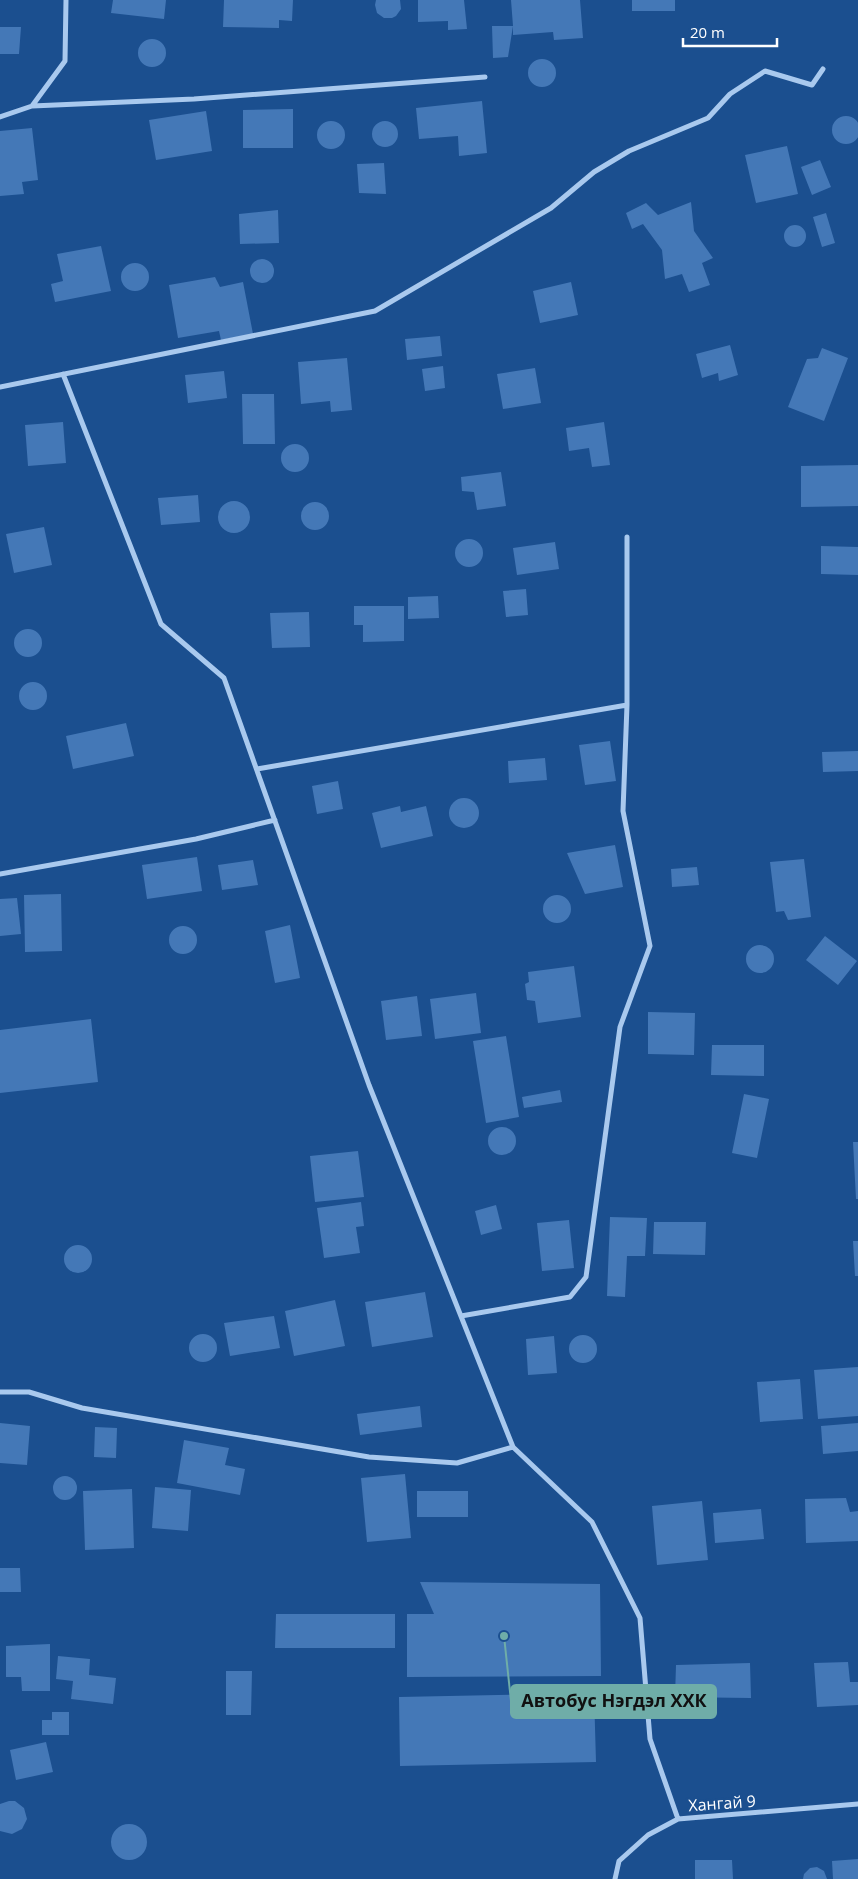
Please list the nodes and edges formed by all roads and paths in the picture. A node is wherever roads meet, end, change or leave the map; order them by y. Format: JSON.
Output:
{"nodes":[{"id":1,"x":66,"y":0,"type":"edge"},
{"id":2,"x":823,"y":69,"type":"dead end"},
{"id":3,"x":485,"y":77,"type":"dead end"},
{"id":4,"x":32,"y":106,"type":"junction"},
{"id":5,"x":0,"y":118,"type":"edge"},
{"id":6,"x":63,"y":374,"type":"junction"},
{"id":7,"x":0,"y":387,"type":"edge"},
{"id":8,"x":627,"y":537,"type":"dead end"},
{"id":9,"x":627,"y":705,"type":"junction"},
{"id":10,"x":257,"y":769,"type":"junction"},
{"id":11,"x":275,"y":820,"type":"junction"},
{"id":12,"x":0,"y":874,"type":"edge"},
{"id":13,"x":461,"y":1316,"type":"junction"},
{"id":14,"x":0,"y":1392,"type":"edge"},
{"id":15,"x":513,"y":1447,"type":"junction"},
{"id":16,"x":858,"y":1804,"type":"edge"},
{"id":17,"x":678,"y":1819,"type":"junction"},
{"id":18,"x":615,"y":1879,"type":"edge"}],
"edges":[{"from":1,"to":4,"type":"street"},
{"from":2,"to":6,"type":"street"},
{"from":3,"to":4,"type":"street"},
{"from":4,"to":5,"type":"street"},
{"from":6,"to":7,"type":"street"},
{"from":6,"to":10,"type":"street"},
{"from":8,"to":9,"type":"street"},
{"from":9,"to":10,"type":"street"},
{"from":9,"to":13,"type":"street"},
{"from":10,"to":11,"type":"street"},
{"from":11,"to":12,"type":"street"},
{"from":11,"to":13,"type":"street"},
{"from":13,"to":15,"type":"street"},
{"from":14,"to":15,"type":"street"},
{"from":15,"to":17,"type":"street"},
{"from":16,"to":17,"type":"street","name":"Хангай 9"},
{"from":17,"to":18,"type":"street","name":"Хангай 9"}]}
